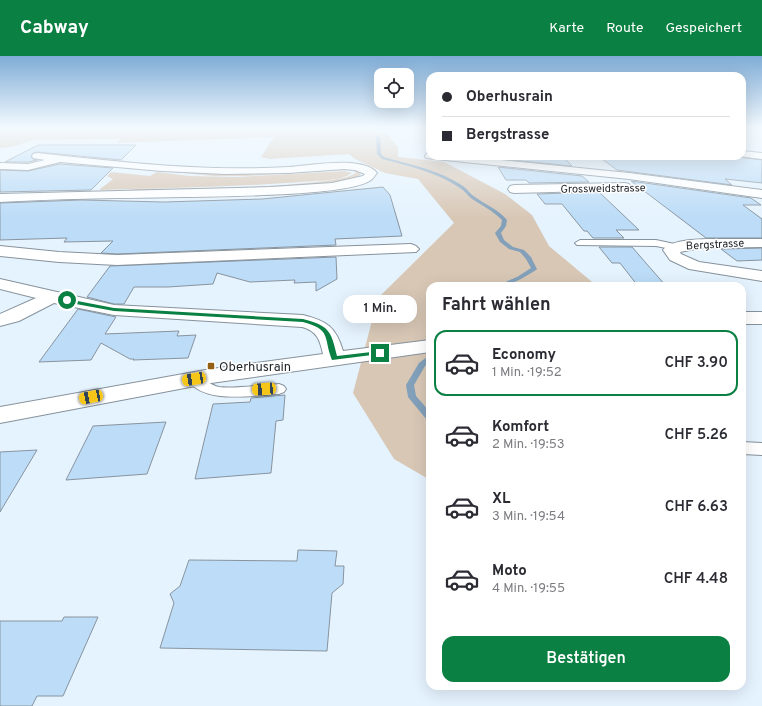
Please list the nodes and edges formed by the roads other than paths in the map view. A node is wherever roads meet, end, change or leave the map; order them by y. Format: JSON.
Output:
{"nodes":[{"id":1,"x":49,"y":157,"type":"edge"},
{"id":2,"x":63,"y":159,"type":"junction"},
{"id":3,"x":446,"y":160,"type":"edge"},
{"id":4,"x":0,"y":166,"type":"edge"},
{"id":5,"x":691,"y":184,"type":"junction"},
{"id":6,"x":514,"y":189,"type":"dead end"},
{"id":7,"x":762,"y":194,"type":"edge"},
{"id":8,"x":0,"y":198,"type":"edge"},
{"id":9,"x":762,"y":242,"type":"edge"},
{"id":10,"x":580,"y":243,"type":"dead end"},
{"id":11,"x":676,"y":247,"type":"junction"},
{"id":12,"x":411,"y":249,"type":"dead end"},
{"id":13,"x":0,"y":251,"type":"edge"},
{"id":14,"x":762,"y":276,"type":"edge"},
{"id":15,"x":0,"y":284,"type":"edge"},
{"id":16,"x":52,"y":297,"type":"junction"},
{"id":17,"x":746,"y":318,"type":"edge"},
{"id":18,"x":762,"y":318,"type":"edge"},
{"id":19,"x":0,"y":320,"type":"edge"},
{"id":20,"x":426,"y":346,"type":"edge"},
{"id":21,"x":335,"y":358,"type":"junction"},
{"id":22,"x":194,"y":379,"type":"junction"},
{"id":23,"x":279,"y":389,"type":"dead end"},
{"id":24,"x":0,"y":415,"type":"edge"},
{"id":25,"x":746,"y":448,"type":"edge"},
{"id":26,"x":762,"y":449,"type":"edge"}],
"edges":[{"from":1,"to":2,"type":"street"},
{"from":2,"to":4,"type":"street"},
{"from":2,"to":8,"type":"street"},
{"from":3,"to":5,"type":"street","name":"Grossweidstrasse"},
{"from":5,"to":6,"type":"street","name":"Grossweidstrasse"},
{"from":5,"to":7,"type":"street","name":"Grossweidstrasse"},
{"from":9,"to":11,"type":"street","name":"Bergstrasse"},
{"from":10,"to":11,"type":"lane"},
{"from":11,"to":14,"type":"street","name":"Bergstrasse"},
{"from":12,"to":13,"type":"street"},
{"from":15,"to":16,"type":"street"},
{"from":16,"to":19,"type":"street"},
{"from":16,"to":21,"type":"street"},
{"from":17,"to":18,"type":"street"},
{"from":20,"to":21,"type":"street"},
{"from":21,"to":22,"type":"street"},
{"from":22,"to":23,"type":"lane"},
{"from":22,"to":24,"type":"street"},
{"from":25,"to":26,"type":"lane"}]}
